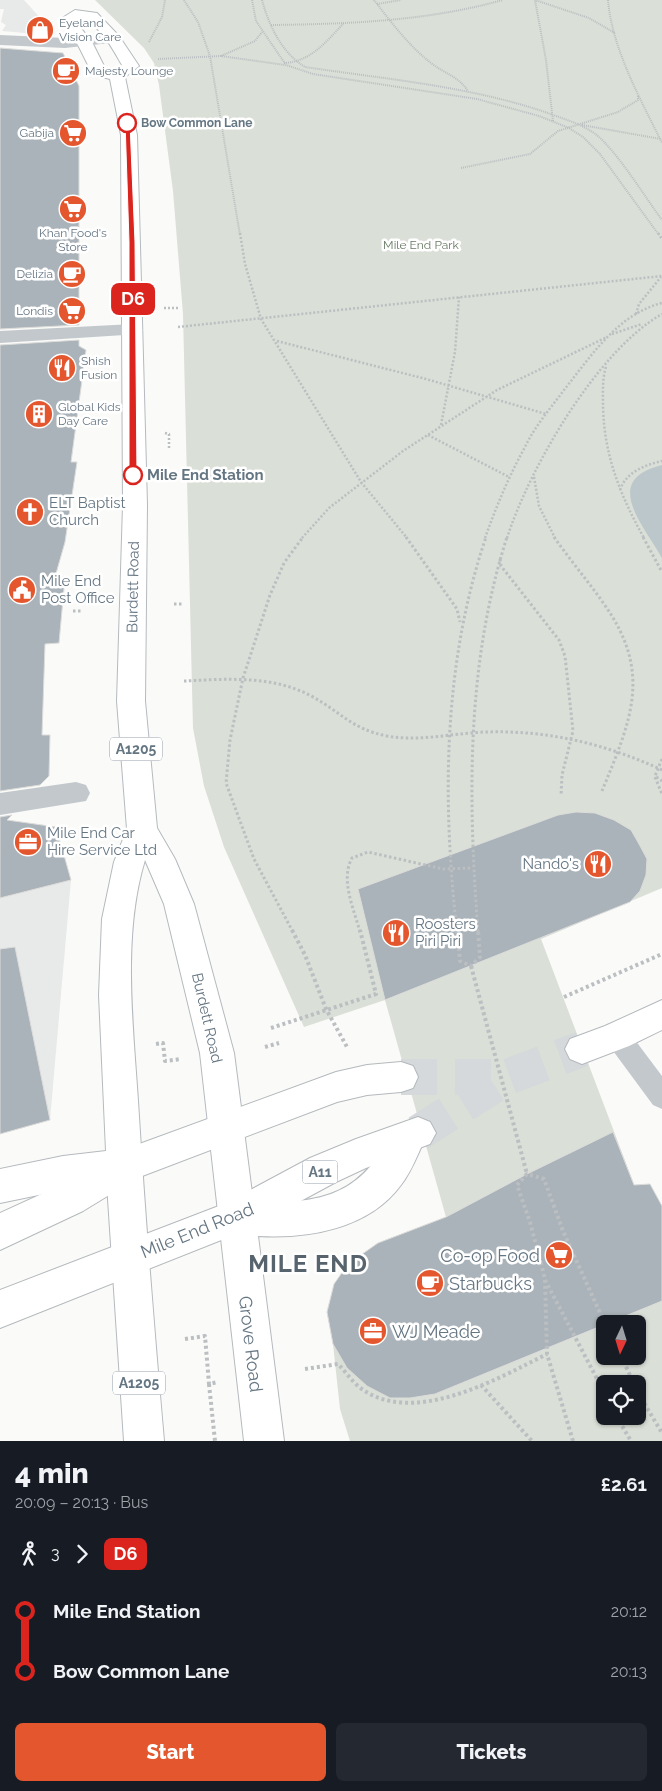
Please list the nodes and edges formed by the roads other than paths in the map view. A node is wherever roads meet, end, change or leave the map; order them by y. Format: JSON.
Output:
{"nodes":[{"id":1,"x":63,"y":0,"type":"edge"},
{"id":2,"x":75,"y":14,"type":"junction"},
{"id":3,"x":114,"y":39,"type":"junction"},
{"id":4,"x":0,"y":40,"type":"edge"},
{"id":5,"x":84,"y":42,"type":"junction"},
{"id":6,"x":117,"y":76,"type":"junction"},
{"id":7,"x":133,"y":330,"type":"junction"},
{"id":8,"x":0,"y":337,"type":"edge"},
{"id":9,"x":76,"y":793,"type":"dead end"},
{"id":10,"x":0,"y":804,"type":"edge"},
{"id":11,"x":142,"y":829,"type":"junction"},
{"id":12,"x":662,"y":1014,"type":"edge"},
{"id":13,"x":617,"y":1036,"type":"junction"},
{"id":14,"x":582,"y":1049,"type":"tunnel mouth"},
{"id":15,"x":401,"y":1077,"type":"tunnel mouth"},
{"id":16,"x":662,"y":1097,"type":"edge"},
{"id":17,"x":227,"y":1127,"type":"junction"},
{"id":18,"x":413,"y":1135,"type":"tunnel mouth"},
{"id":19,"x":125,"y":1166,"type":"junction"},
{"id":20,"x":0,"y":1186,"type":"edge"},
{"id":21,"x":236,"y":1217,"type":"junction"},
{"id":22,"x":0,"y":1232,"type":"edge"},
{"id":23,"x":128,"y":1243,"type":"junction"},
{"id":24,"x":0,"y":1310,"type":"edge"},
{"id":25,"x":144,"y":1441,"type":"edge"},
{"id":26,"x":264,"y":1441,"type":"edge"}],
"edges":[{"from":1,"to":2,"type":"main road"},
{"from":2,"to":3,"type":"main road"},
{"from":2,"to":5,"type":"main road"},
{"from":3,"to":5,"type":"street"},
{"from":3,"to":6,"type":"main road"},
{"from":4,"to":5,"type":"street"},
{"from":5,"to":6,"type":"main road"},
{"from":6,"to":7,"type":"main road","name":"Burdett Road","number":"A1205"},
{"from":7,"to":8,"type":"street"},
{"from":7,"to":11,"type":"main road","name":"Burdett Road","number":"A1205"},
{"from":9,"to":10,"type":"street"},
{"from":11,"to":17,"type":"main road","name":"Burdett Road","number":"A1205"},
{"from":11,"to":19,"type":"main road","name":"Burdett Road","number":"A1205"},
{"from":12,"to":13,"type":"main road"},
{"from":13,"to":14,"type":"main road"},
{"from":13,"to":16,"type":"lane"},
{"from":15,"to":17,"type":"main road"},
{"from":17,"to":19,"type":"main road"},
{"from":17,"to":21,"type":"main road","name":"Burdett Road","number":"A1205"},
{"from":18,"to":21,"type":"main road"},
{"from":19,"to":20,"type":"main road"},
{"from":19,"to":22,"type":"main road"},
{"from":19,"to":23,"type":"main road","name":"Burdett Road","number":"A1205"},
{"from":21,"to":23,"type":"main road","name":"Mile End Road"},
{"from":21,"to":26,"type":"main road","name":"Grove Road","number":"A1205"},
{"from":23,"to":24,"type":"main road","name":"Mile End Road"},
{"from":23,"to":25,"type":"main road","number":"A1205"}]}
